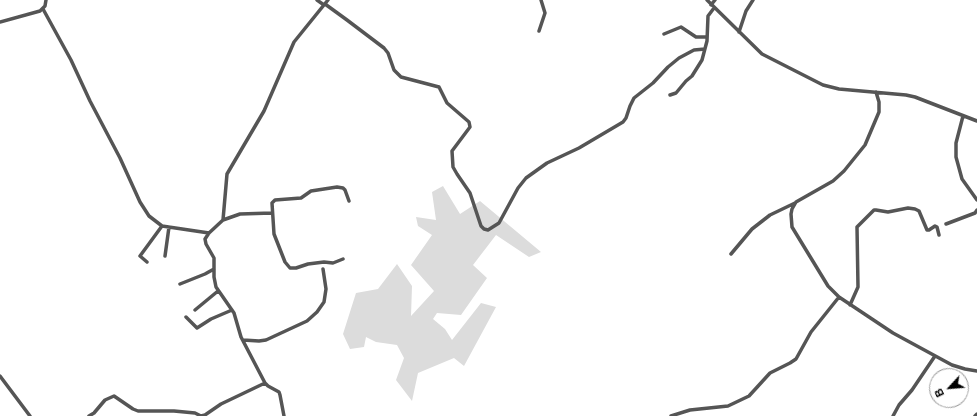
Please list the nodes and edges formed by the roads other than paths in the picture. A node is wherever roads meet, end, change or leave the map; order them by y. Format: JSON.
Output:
{"nodes":[{"id":1,"x":46,"y":0,"type":"edge"},
{"id":2,"x":317,"y":0,"type":"edge"},
{"id":3,"x":328,"y":0,"type":"edge"},
{"id":4,"x":541,"y":0,"type":"edge"},
{"id":5,"x":707,"y":0,"type":"edge"},
{"id":6,"x":715,"y":0,"type":"edge"},
{"id":7,"x":753,"y":0,"type":"edge"},
{"id":8,"x":324,"y":5,"type":"junction"},
{"id":9,"x":712,"y":6,"type":"junction"},
{"id":10,"x":43,"y":9,"type":"junction"},
{"id":11,"x":0,"y":22,"type":"edge"},
{"id":12,"x":539,"y":31,"type":"dead end"},
{"id":13,"x":739,"y":32,"type":"junction"},
{"id":14,"x":664,"y":34,"type":"dead end"},
{"id":15,"x":707,"y":37,"type":"junction"},
{"id":16,"x":706,"y":49,"type":"junction"},
{"id":17,"x":876,"y":92,"type":"junction"},
{"id":18,"x":670,"y":95,"type":"dead end"},
{"id":19,"x":963,"y":116,"type":"junction"},
{"id":20,"x":977,"y":121,"type":"edge"},
{"id":21,"x":977,"y":200,"type":"edge"},
{"id":22,"x":349,"y":201,"type":"dead end"},
{"id":23,"x":796,"y":202,"type":"junction"},
{"id":24,"x":977,"y":210,"type":"edge"},
{"id":25,"x":272,"y":213,"type":"junction"},
{"id":26,"x":223,"y":220,"type":"junction"},
{"id":27,"x":946,"y":224,"type":"dead end"},
{"id":28,"x":162,"y":226,"type":"junction"},
{"id":29,"x":168,"y":227,"type":"junction"},
{"id":30,"x":209,"y":233,"type":"junction"},
{"id":31,"x":939,"y":236,"type":"dead end"},
{"id":32,"x":731,"y":254,"type":"dead end"},
{"id":33,"x":165,"y":256,"type":"dead end"},
{"id":34,"x":343,"y":259,"type":"dead end"},
{"id":35,"x":147,"y":262,"type":"dead end"},
{"id":36,"x":214,"y":268,"type":"junction"},
{"id":37,"x":323,"y":269,"type":"dead end"},
{"id":38,"x":180,"y":284,"type":"dead end"},
{"id":39,"x":218,"y":291,"type":"junction"},
{"id":40,"x":838,"y":297,"type":"junction"},
{"id":41,"x":850,"y":305,"type":"junction"},
{"id":42,"x":195,"y":310,"type":"dead end"},
{"id":43,"x":232,"y":310,"type":"junction"},
{"id":44,"x":186,"y":317,"type":"dead end"},
{"id":45,"x":243,"y":340,"type":"junction"},
{"id":46,"x":935,"y":356,"type":"junction"},
{"id":47,"x":977,"y":370,"type":"edge"},
{"id":48,"x":0,"y":376,"type":"edge"},
{"id":49,"x":265,"y":383,"type":"junction"},
{"id":50,"x":30,"y":416,"type":"edge"},
{"id":51,"x":89,"y":416,"type":"edge"},
{"id":52,"x":284,"y":416,"type":"edge"},
{"id":53,"x":671,"y":416,"type":"edge"},
{"id":54,"x":893,"y":416,"type":"edge"}],
"edges":[{"from":1,"to":10,"type":"street"},
{"from":2,"to":8,"type":"street"},
{"from":3,"to":8,"type":"street"},
{"from":4,"to":12,"type":"street"},
{"from":5,"to":9,"type":"street"},
{"from":6,"to":9,"type":"street"},
{"from":7,"to":13,"type":"street"},
{"from":8,"to":16,"type":"street"},
{"from":8,"to":26,"type":"street"},
{"from":9,"to":13,"type":"street"},
{"from":9,"to":15,"type":"street"},
{"from":10,"to":11,"type":"street"},
{"from":10,"to":28,"type":"street"},
{"from":13,"to":17,"type":"street"},
{"from":14,"to":15,"type":"street"},
{"from":15,"to":16,"type":"street"},
{"from":16,"to":18,"type":"street"},
{"from":17,"to":19,"type":"street"},
{"from":17,"to":23,"type":"street"},
{"from":19,"to":20,"type":"street"},
{"from":19,"to":21,"type":"street"},
{"from":22,"to":25,"type":"street"},
{"from":23,"to":32,"type":"street"},
{"from":23,"to":40,"type":"street"},
{"from":24,"to":27,"type":"street"},
{"from":25,"to":26,"type":"street"},
{"from":25,"to":34,"type":"street"},
{"from":26,"to":30,"type":"street"},
{"from":28,"to":29,"type":"street"},
{"from":28,"to":35,"type":"street"},
{"from":29,"to":30,"type":"street"},
{"from":29,"to":33,"type":"street"},
{"from":30,"to":36,"type":"street"},
{"from":31,"to":41,"type":"street"},
{"from":36,"to":38,"type":"street"},
{"from":36,"to":39,"type":"street"},
{"from":37,"to":45,"type":"street"},
{"from":39,"to":42,"type":"street"},
{"from":39,"to":43,"type":"street"},
{"from":40,"to":41,"type":"street"},
{"from":40,"to":53,"type":"street"},
{"from":41,"to":46,"type":"street"},
{"from":43,"to":44,"type":"street"},
{"from":43,"to":45,"type":"street"},
{"from":45,"to":49,"type":"street"},
{"from":46,"to":47,"type":"street"},
{"from":46,"to":54,"type":"street"},
{"from":48,"to":50,"type":"street"},
{"from":49,"to":51,"type":"street"},
{"from":49,"to":52,"type":"street"}]}
